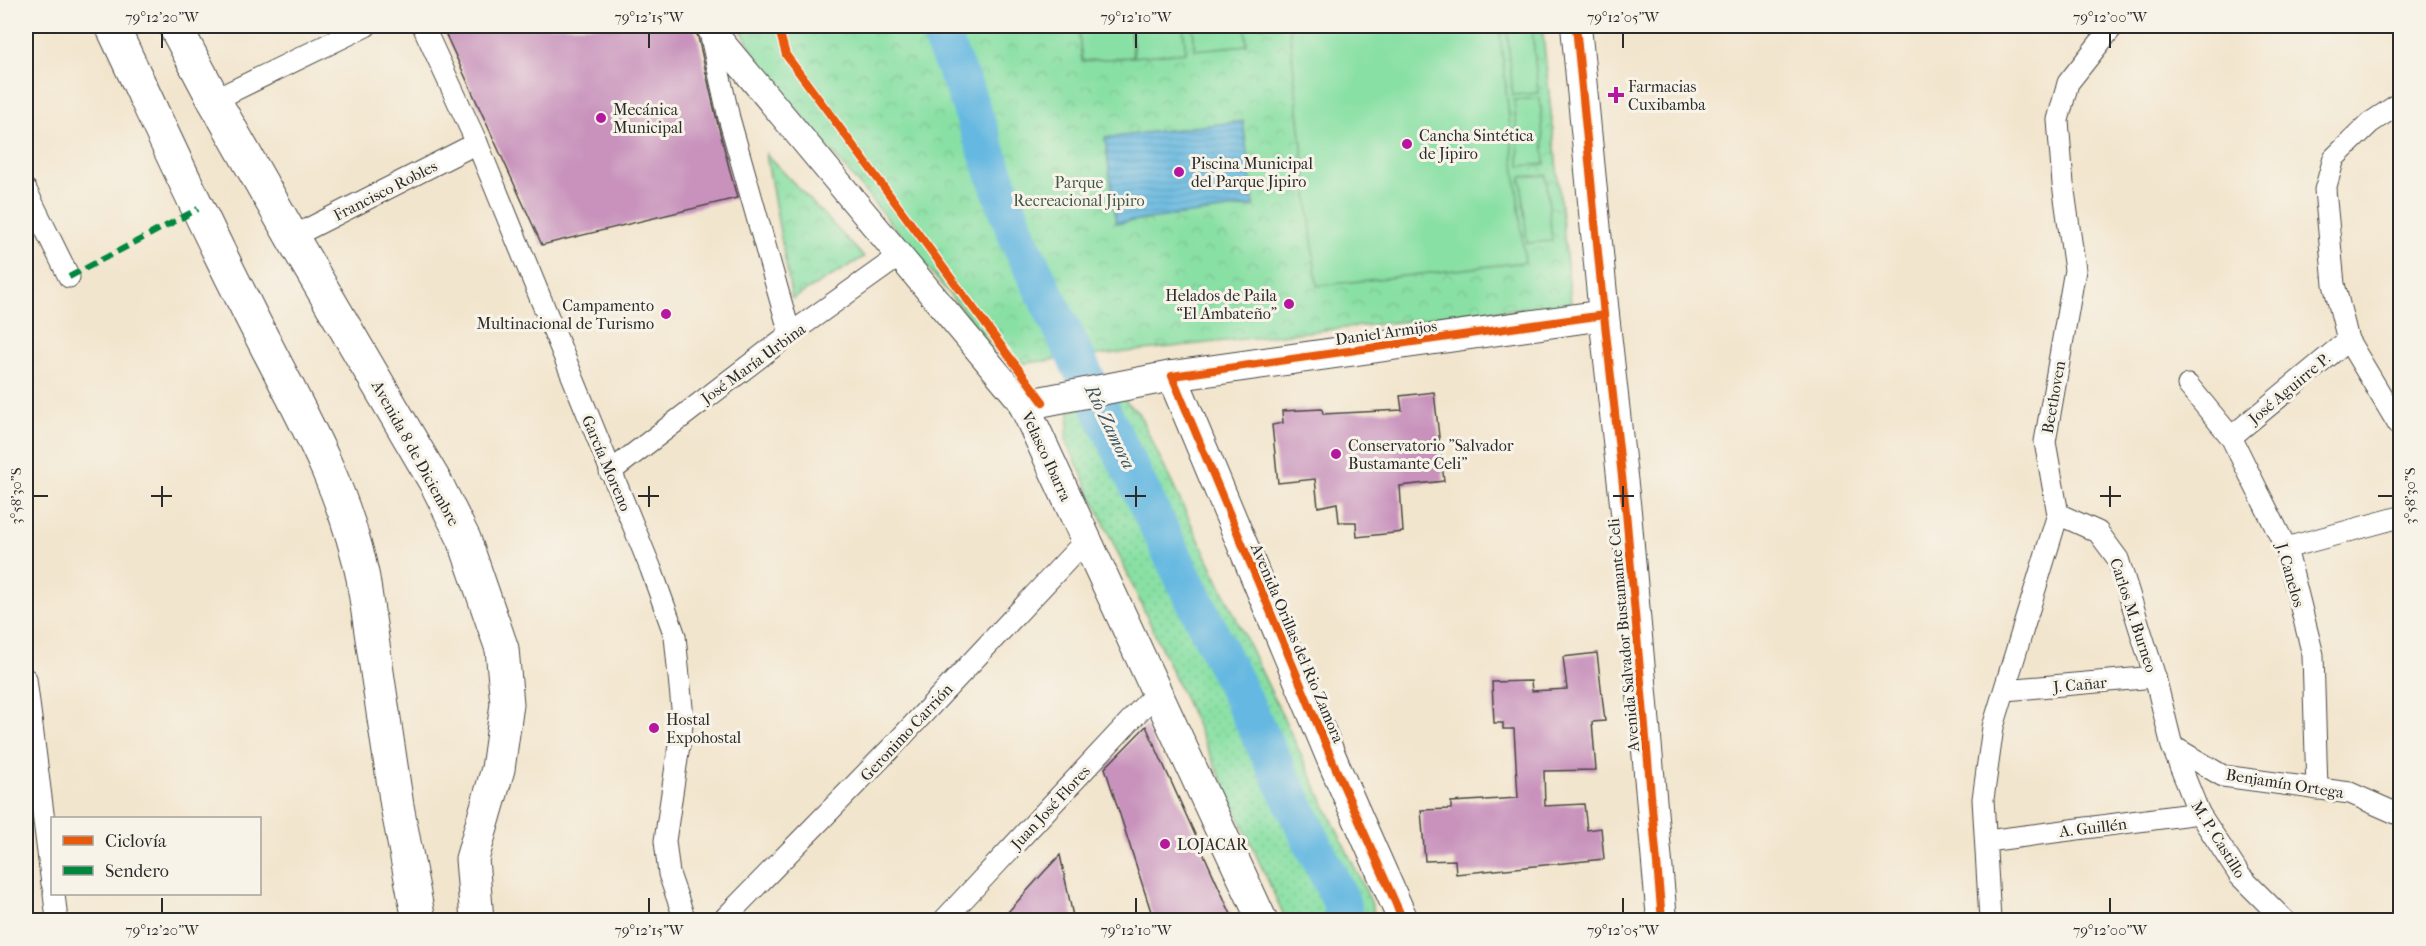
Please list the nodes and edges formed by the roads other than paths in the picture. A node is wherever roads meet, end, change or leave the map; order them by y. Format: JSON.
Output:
{"nodes":[{"id":1,"x":112,"y":26,"type":"edge"},
{"id":2,"x":175,"y":26,"type":"edge"},
{"id":3,"x":366,"y":26,"type":"edge"},
{"id":4,"x":423,"y":26,"type":"edge"},
{"id":5,"x":1576,"y":26,"type":"edge"},
{"id":6,"x":2113,"y":26,"type":"edge"},
{"id":7,"x":709,"y":27,"type":"edge"},
{"id":8,"x":214,"y":100,"type":"junction"},
{"id":9,"x":2400,"y":103,"type":"edge"},
{"id":10,"x":477,"y":143,"type":"junction"},
{"id":11,"x":26,"y":190,"type":"edge"},
{"id":12,"x":292,"y":237,"type":"junction"},
{"id":13,"x":898,"y":257,"type":"junction"},
{"id":14,"x":69,"y":277,"type":"dead end"},
{"id":15,"x":1604,"y":315,"type":"junction"},
{"id":16,"x":790,"y":334,"type":"junction"},
{"id":17,"x":2348,"y":340,"type":"junction"},
{"id":18,"x":1172,"y":376,"type":"junction"},
{"id":19,"x":2188,"y":385,"type":"dead end"},
{"id":20,"x":1024,"y":405,"type":"junction"},
{"id":21,"x":2400,"y":427,"type":"edge"},
{"id":22,"x":2231,"y":437,"type":"junction"},
{"id":23,"x":610,"y":471,"type":"junction"},
{"id":24,"x":2058,"y":514,"type":"junction"},
{"id":25,"x":2400,"y":517,"type":"edge"},
{"id":26,"x":1086,"y":540,"type":"junction"},
{"id":27,"x":2286,"y":548,"type":"junction"},
{"id":28,"x":2155,"y":677,"type":"junction"},
{"id":29,"x":26,"y":679,"type":"edge"},
{"id":30,"x":2005,"y":690,"type":"junction"},
{"id":31,"x":1156,"y":693,"type":"junction"},
{"id":32,"x":2172,"y":746,"type":"junction"},
{"id":33,"x":2317,"y":789,"type":"junction"},
{"id":34,"x":2199,"y":813,"type":"junction"},
{"id":35,"x":2400,"y":815,"type":"edge"},
{"id":36,"x":1987,"y":841,"type":"junction"},
{"id":37,"x":51,"y":876,"type":"edge"},
{"id":38,"x":54,"y":895,"type":"edge"},
{"id":39,"x":477,"y":920,"type":"edge"},
{"id":40,"x":57,"y":921,"type":"edge"},
{"id":41,"x":419,"y":921,"type":"edge"},
{"id":42,"x":686,"y":921,"type":"edge"},
{"id":43,"x":723,"y":921,"type":"edge"},
{"id":44,"x":944,"y":921,"type":"edge"},
{"id":45,"x":1262,"y":921,"type":"edge"},
{"id":46,"x":1403,"y":921,"type":"edge"},
{"id":47,"x":1662,"y":921,"type":"edge"},
{"id":48,"x":1990,"y":921,"type":"edge"},
{"id":49,"x":2284,"y":921,"type":"edge"}],
"edges":[{"from":1,"to":41,"type":"highway"},
{"from":2,"to":8,"type":"highway","name":"Avenida 8 de Diciembre"},
{"from":3,"to":8,"type":"street"},
{"from":4,"to":10,"type":"street","name":"García Moreno"},
{"from":5,"to":15,"type":"main road","name":"Avenida Salvador Bustamante Celi"},
{"from":6,"to":24,"type":"street","name":"Beethoven"},
{"from":7,"to":13,"type":"street","name":"Velasco Ibarra"},
{"from":7,"to":16,"type":"street","name":"Velasco Ibarra"},
{"from":8,"to":12,"type":"highway","name":"Avenida 8 de Diciembre"},
{"from":9,"to":17,"type":"street"},
{"from":10,"to":12,"type":"street","name":"Francisco Robles"},
{"from":10,"to":23,"type":"street","name":"García Moreno"},
{"from":11,"to":14,"type":"street"},
{"from":12,"to":39,"type":"highway","name":"Avenida 8 de Diciembre"},
{"from":13,"to":16,"type":"street","name":"José María Urbina"},
{"from":13,"to":20,"type":"street","name":"Velasco Ibarra"},
{"from":15,"to":18,"type":"main road","name":"Daniel Armijos"},
{"from":15,"to":47,"type":"main road","name":"Avenida Salvador Bustamante Celi"},
{"from":16,"to":23,"type":"street","name":"José María Urbina"},
{"from":17,"to":21,"type":"street"},
{"from":17,"to":22,"type":"street","name":"José Aguirre P."},
{"from":18,"to":20,"type":"main road","name":"Daniel Armijos"},
{"from":18,"to":46,"type":"main road","name":"Avenida Orillas del Rio Zamora"},
{"from":19,"to":22,"type":"street","name":"J. Canelos"},
{"from":20,"to":26,"type":"main road","name":"Velasco Ibarra"},
{"from":22,"to":27,"type":"street","name":"J. Canelos"},
{"from":23,"to":42,"type":"street","name":"García Moreno"},
{"from":24,"to":28,"type":"street","name":"Carlos M. Burneo"},
{"from":24,"to":30,"type":"street","name":"Beethoven"},
{"from":25,"to":27,"type":"street"},
{"from":26,"to":31,"type":"main road","name":"Velasco Ibarra"},
{"from":26,"to":43,"type":"street","name":"Geronimo Carrión"},
{"from":27,"to":33,"type":"street","name":"J. Canelos"},
{"from":28,"to":30,"type":"street","name":"J. Cañar"},
{"from":28,"to":32,"type":"street","name":"Carlos M. Burneo"},
{"from":29,"to":37,"type":"street"},
{"from":30,"to":36,"type":"street","name":"Beethoven"},
{"from":31,"to":44,"type":"street","name":"Juan José Flores"},
{"from":31,"to":45,"type":"main road","name":"Velasco Ibarra"},
{"from":32,"to":33,"type":"street","name":"Benjamín Ortega"},
{"from":32,"to":34,"type":"street","name":"M. P. Castillo"},
{"from":33,"to":35,"type":"street","name":"Benjamín Ortega"},
{"from":34,"to":36,"type":"street","name":"A. Guillén"},
{"from":34,"to":49,"type":"street","name":"M. P. Castillo"},
{"from":36,"to":48,"type":"street","name":"Beethoven"},
{"from":38,"to":40,"type":"street"}]}
